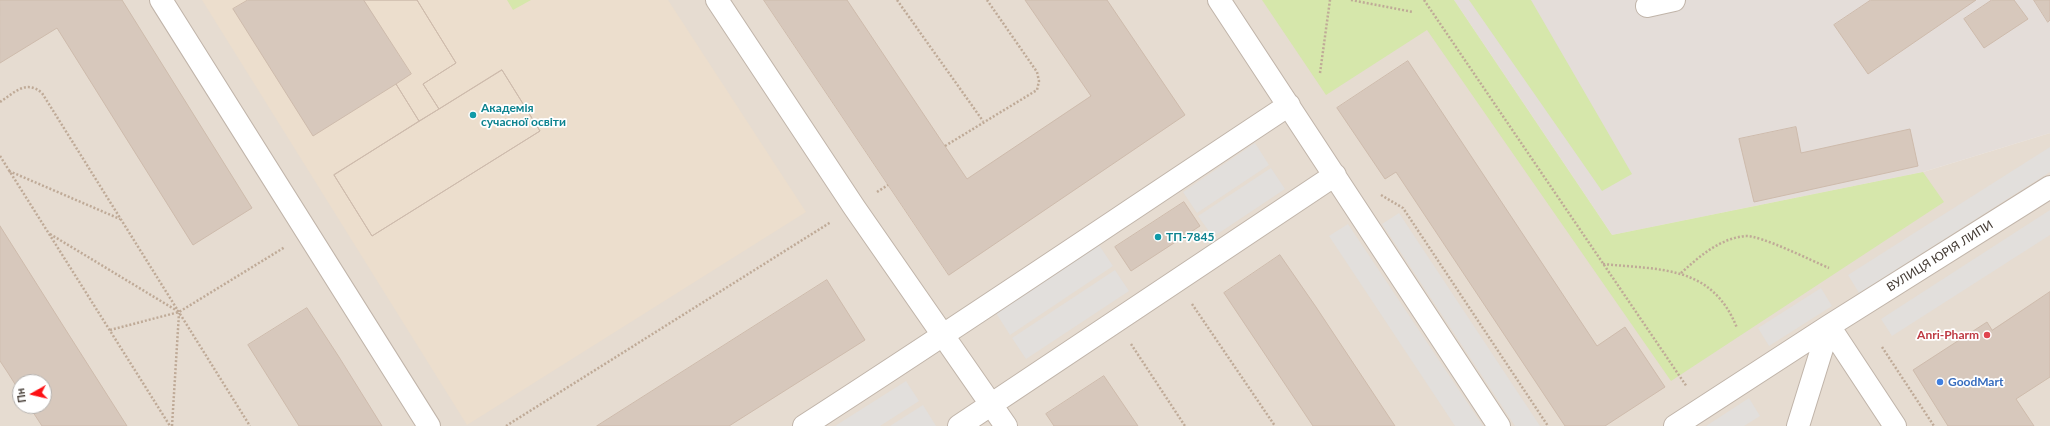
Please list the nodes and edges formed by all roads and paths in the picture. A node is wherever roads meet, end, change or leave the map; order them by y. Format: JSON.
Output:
{"nodes":[{"id":1,"x":717,"y":0,"type":"edge"},
{"id":2,"x":897,"y":0,"type":"edge"},
{"id":3,"x":987,"y":0,"type":"edge"},
{"id":4,"x":1219,"y":0,"type":"edge"},
{"id":5,"x":1330,"y":0,"type":"edge"},
{"id":6,"x":1351,"y":0,"type":"edge"},
{"id":7,"x":1424,"y":0,"type":"edge"},
{"id":8,"x":1674,"y":0,"type":"edge"},
{"id":9,"x":165,"y":1,"type":"edge"},
{"id":10,"x":1647,"y":6,"type":"dead end"},
{"id":11,"x":1413,"y":12,"type":"dead end"},
{"id":12,"x":1320,"y":73,"type":"dead end"},
{"id":13,"x":0,"y":102,"type":"edge"},
{"id":14,"x":1289,"y":105,"type":"junction"},
{"id":15,"x":983,"y":121,"type":"junction"},
{"id":16,"x":945,"y":146,"type":"dead end"},
{"id":17,"x":0,"y":156,"type":"edge"},
{"id":18,"x":9,"y":170,"type":"junction"},
{"id":19,"x":1335,"y":175,"type":"junction"},
{"id":20,"x":888,"y":185,"type":"dead end"},
{"id":21,"x":2050,"y":187,"type":"edge"},
{"id":22,"x":1377,"y":188,"type":"dead end"},
{"id":23,"x":875,"y":194,"type":"dead end"},
{"id":24,"x":121,"y":219,"type":"junction"},
{"id":25,"x":834,"y":221,"type":"dead end"},
{"id":26,"x":49,"y":233,"type":"junction"},
{"id":27,"x":285,"y":247,"type":"dead end"},
{"id":28,"x":1603,"y":264,"type":"junction"},
{"id":29,"x":1829,"y":268,"type":"dead end"},
{"id":30,"x":1681,"y":273,"type":"junction"},
{"id":31,"x":1191,"y":303,"type":"dead end"},
{"id":32,"x":179,"y":312,"type":"junction"},
{"id":33,"x":1829,"y":326,"type":"junction"},
{"id":34,"x":1737,"y":328,"type":"dead end"},
{"id":35,"x":110,"y":330,"type":"junction"},
{"id":36,"x":944,"y":335,"type":"junction"},
{"id":37,"x":1130,"y":343,"type":"dead end"},
{"id":38,"x":1882,"y":347,"type":"dead end"},
{"id":39,"x":1690,"y":392,"type":"dead end"},
{"id":40,"x":991,"y":404,"type":"junction"},
{"id":41,"x":171,"y":426,"type":"edge"},
{"id":42,"x":250,"y":426,"type":"edge"},
{"id":43,"x":429,"y":426,"type":"edge"},
{"id":44,"x":506,"y":426,"type":"edge"},
{"id":45,"x":804,"y":426,"type":"edge"},
{"id":46,"x":959,"y":426,"type":"edge"},
{"id":47,"x":1006,"y":426,"type":"edge"},
{"id":48,"x":1185,"y":426,"type":"edge"},
{"id":49,"x":1275,"y":426,"type":"edge"},
{"id":50,"x":1499,"y":426,"type":"edge"},
{"id":51,"x":1548,"y":426,"type":"edge"},
{"id":52,"x":1675,"y":426,"type":"edge"},
{"id":53,"x":1798,"y":426,"type":"edge"},
{"id":54,"x":1895,"y":426,"type":"edge"},
{"id":55,"x":1934,"y":426,"type":"edge"}],
"edges":[{"from":1,"to":36,"type":"street"},
{"from":2,"to":15,"type":"path"},
{"from":3,"to":15,"type":"path"},
{"from":4,"to":14,"type":"street"},
{"from":5,"to":12,"type":"path"},
{"from":6,"to":11,"type":"path"},
{"from":7,"to":28,"type":"path"},
{"from":8,"to":10,"type":"street"},
{"from":9,"to":43,"type":"street"},
{"from":13,"to":24,"type":"path"},
{"from":14,"to":19,"type":"street"},
{"from":14,"to":36,"type":"street"},
{"from":15,"to":16,"type":"path"},
{"from":17,"to":18,"type":"path"},
{"from":18,"to":24,"type":"path"},
{"from":18,"to":26,"type":"path"},
{"from":19,"to":40,"type":"street"},
{"from":19,"to":50,"type":"street"},
{"from":20,"to":23,"type":"path"},
{"from":21,"to":33,"type":"street","name":"ВУЛИЦЯ ЮРІЯ ЛИПИ"},
{"from":22,"to":51,"type":"path"},
{"from":24,"to":32,"type":"path"},
{"from":25,"to":44,"type":"path"},
{"from":26,"to":32,"type":"path"},
{"from":26,"to":35,"type":"path"},
{"from":27,"to":32,"type":"path"},
{"from":28,"to":30,"type":"path"},
{"from":28,"to":39,"type":"path"},
{"from":29,"to":30,"type":"path"},
{"from":30,"to":34,"type":"path"},
{"from":31,"to":49,"type":"path"},
{"from":32,"to":35,"type":"path"},
{"from":32,"to":41,"type":"path"},
{"from":32,"to":42,"type":"path"},
{"from":33,"to":52,"type":"street","name":"ВУЛИЦЯ ЮРІЯ ЛИПИ"},
{"from":33,"to":53,"type":"street"},
{"from":33,"to":54,"type":"street"},
{"from":35,"to":41,"type":"path"},
{"from":36,"to":40,"type":"street"},
{"from":36,"to":45,"type":"street"},
{"from":37,"to":48,"type":"path"},
{"from":38,"to":55,"type":"path"},
{"from":40,"to":46,"type":"street"},
{"from":40,"to":47,"type":"street"}]}
